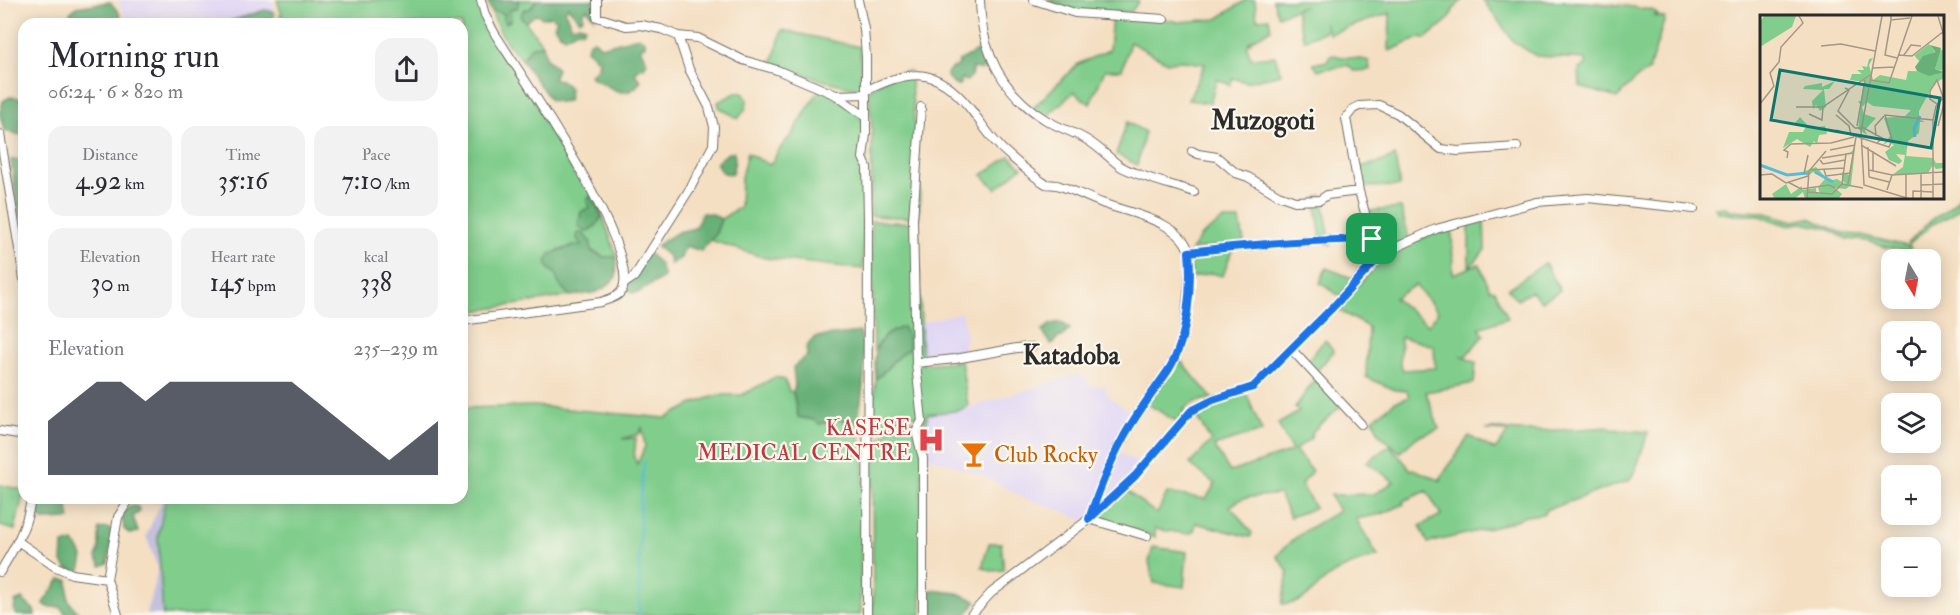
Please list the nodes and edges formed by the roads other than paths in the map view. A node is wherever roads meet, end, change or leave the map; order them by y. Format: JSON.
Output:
{"nodes":[{"id":1,"x":481,"y":0,"type":"edge"},
{"id":2,"x":597,"y":0,"type":"edge"},
{"id":3,"x":858,"y":0,"type":"edge"},
{"id":4,"x":980,"y":0,"type":"edge"},
{"id":5,"x":1034,"y":0,"type":"edge"},
{"id":6,"x":1164,"y":19,"type":"dead end"},
{"id":7,"x":678,"y":36,"type":"junction"},
{"id":8,"x":866,"y":92,"type":"junction"},
{"id":9,"x":836,"y":95,"type":"junction"},
{"id":10,"x":921,"y":107,"type":"dead end"},
{"id":11,"x":866,"y":117,"type":"junction"},
{"id":12,"x":0,"y":134,"type":"edge"},
{"id":13,"x":1517,"y":147,"type":"dead end"},
{"id":14,"x":1192,"y":151,"type":"dead end"},
{"id":15,"x":2,"y":159,"type":"edge"},
{"id":16,"x":1359,"y":191,"type":"junction"},
{"id":17,"x":1194,"y":192,"type":"dead end"},
{"id":18,"x":1694,"y":209,"type":"dead end"},
{"id":19,"x":18,"y":231,"type":"edge"},
{"id":20,"x":1372,"y":243,"type":"junction"},
{"id":21,"x":1394,"y":248,"type":"junction"},
{"id":22,"x":1189,"y":252,"type":"junction"},
{"id":23,"x":1371,"y":264,"type":"junction"},
{"id":24,"x":624,"y":284,"type":"junction"},
{"id":25,"x":468,"y":320,"type":"edge"},
{"id":26,"x":1032,"y":347,"type":"dead end"},
{"id":27,"x":1292,"y":350,"type":"junction"},
{"id":28,"x":916,"y":363,"type":"junction"},
{"id":29,"x":1361,"y":424,"type":"dead end"},
{"id":30,"x":0,"y":431,"type":"edge"},
{"id":31,"x":18,"y":434,"type":"edge"},
{"id":32,"x":31,"y":504,"type":"edge"},
{"id":33,"x":126,"y":504,"type":"edge"},
{"id":34,"x":1089,"y":519,"type":"junction"},
{"id":35,"x":1147,"y":536,"type":"dead end"},
{"id":36,"x":19,"y":542,"type":"junction"},
{"id":37,"x":0,"y":572,"type":"edge"},
{"id":38,"x":107,"y":579,"type":"junction"},
{"id":39,"x":118,"y":615,"type":"edge"},
{"id":40,"x":867,"y":615,"type":"edge"},
{"id":41,"x":923,"y":615,"type":"edge"},
{"id":42,"x":971,"y":615,"type":"edge"}],
"edges":[{"from":1,"to":24,"type":"street"},
{"from":2,"to":7,"type":"street"},
{"from":3,"to":8,"type":"street"},
{"from":4,"to":17,"type":"street"},
{"from":5,"to":6,"type":"street"},
{"from":7,"to":9,"type":"street"},
{"from":7,"to":24,"type":"street"},
{"from":8,"to":9,"type":"street"},
{"from":8,"to":11,"type":"street"},
{"from":8,"to":22,"type":"street"},
{"from":9,"to":11,"type":"street"},
{"from":10,"to":28,"type":"street"},
{"from":11,"to":40,"type":"street"},
{"from":12,"to":15,"type":"street"},
{"from":13,"to":16,"type":"street"},
{"from":14,"to":16,"type":"street"},
{"from":15,"to":19,"type":"street"},
{"from":16,"to":20,"type":"street"},
{"from":18,"to":21,"type":"street"},
{"from":20,"to":21,"type":"street"},
{"from":20,"to":22,"type":"street"},
{"from":20,"to":23,"type":"street"},
{"from":21,"to":23,"type":"street"},
{"from":22,"to":34,"type":"street"},
{"from":23,"to":27,"type":"street"},
{"from":24,"to":25,"type":"street"},
{"from":26,"to":28,"type":"street"},
{"from":27,"to":29,"type":"street"},
{"from":27,"to":34,"type":"street"},
{"from":28,"to":41,"type":"street"},
{"from":30,"to":31,"type":"street"},
{"from":32,"to":36,"type":"street"},
{"from":33,"to":38,"type":"street"},
{"from":34,"to":35,"type":"street"},
{"from":34,"to":42,"type":"street"},
{"from":36,"to":37,"type":"street"},
{"from":36,"to":38,"type":"street"},
{"from":38,"to":39,"type":"street"}]}
